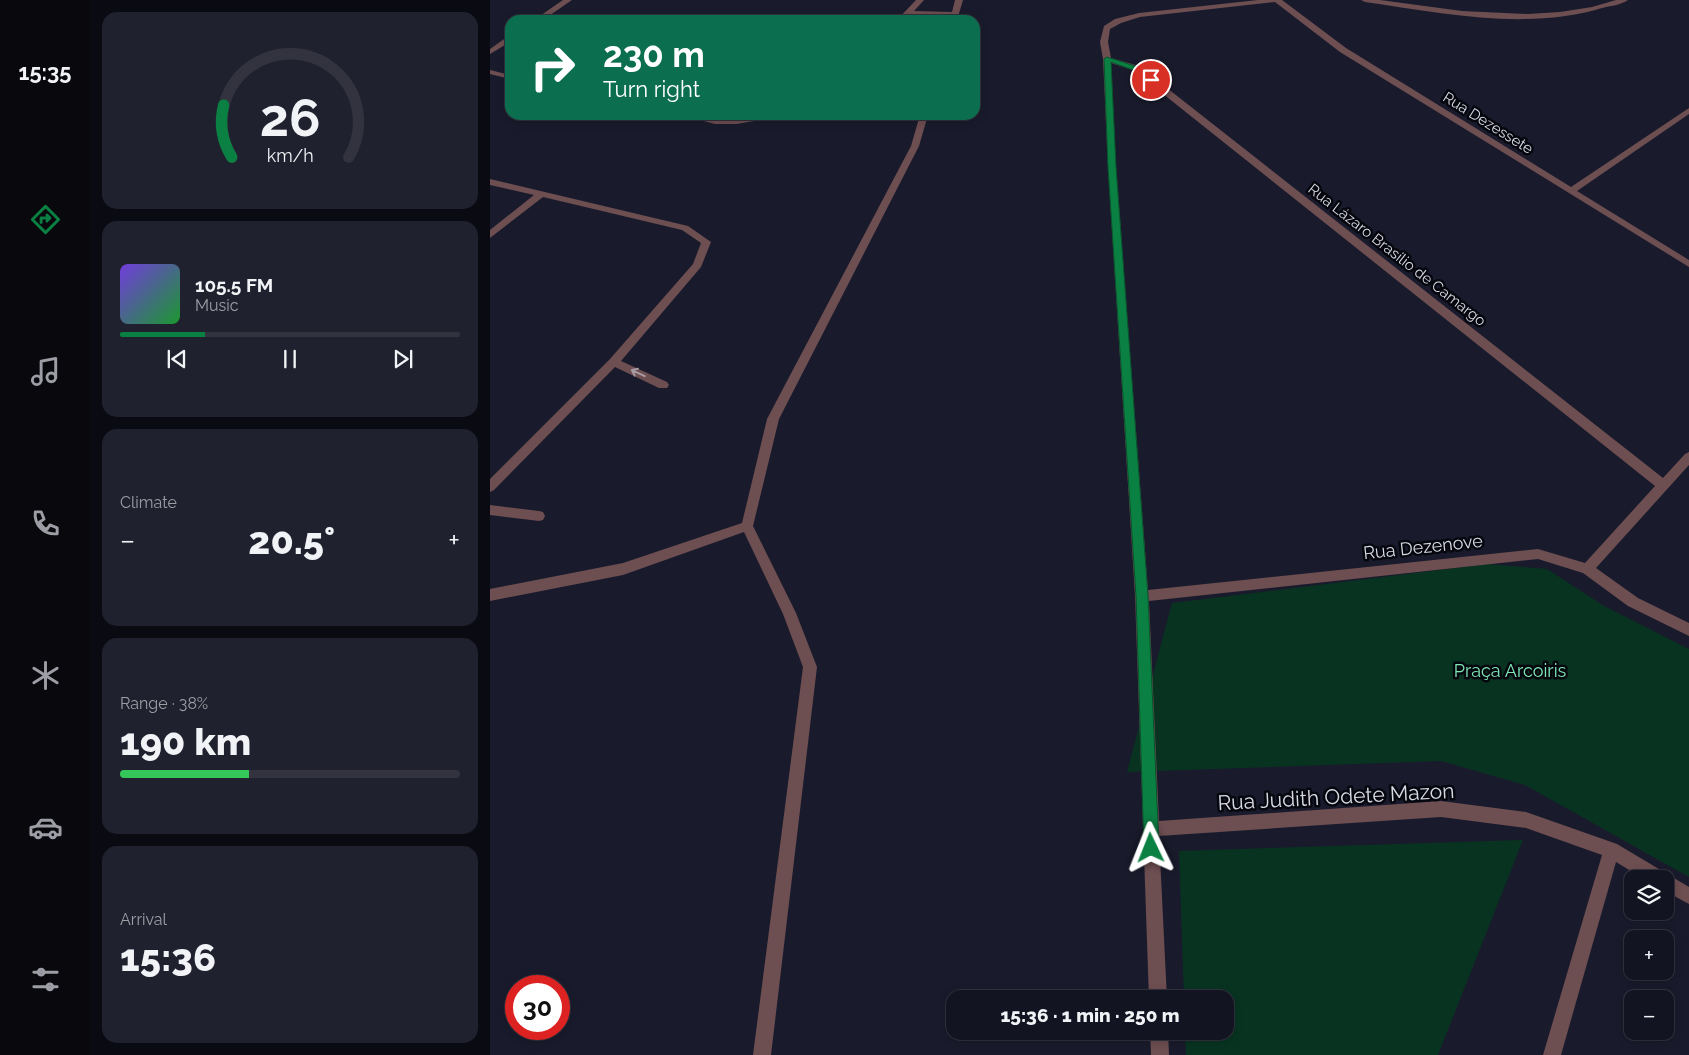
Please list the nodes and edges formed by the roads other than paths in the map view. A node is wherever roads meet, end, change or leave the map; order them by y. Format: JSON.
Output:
{"nodes":[{"id":1,"x":568,"y":0,"type":"edge"},
{"id":2,"x":920,"y":0,"type":"edge"},
{"id":3,"x":959,"y":0,"type":"edge"},
{"id":4,"x":1277,"y":0,"type":"edge"},
{"id":5,"x":1364,"y":0,"type":"edge"},
{"id":6,"x":1624,"y":0,"type":"edge"},
{"id":7,"x":1452,"y":1,"type":"dead end"},
{"id":8,"x":1455,"y":11,"type":"junction"},
{"id":9,"x":907,"y":13,"type":"joint"},
{"id":10,"x":546,"y":15,"type":"edge"},
{"id":11,"x":930,"y":15,"type":"edge"},
{"id":12,"x":955,"y":15,"type":"edge"},
{"id":13,"x":505,"y":42,"type":"edge"},
{"id":14,"x":490,"y":52,"type":"edge"},
{"id":15,"x":1107,"y":59,"type":"junction"},
{"id":16,"x":490,"y":72,"type":"edge"},
{"id":17,"x":505,"y":76,"type":"edge"},
{"id":18,"x":1689,"y":110,"type":"edge"},
{"id":19,"x":706,"y":120,"type":"edge"},
{"id":20,"x":743,"y":120,"type":"edge"},
{"id":21,"x":923,"y":120,"type":"edge"},
{"id":22,"x":490,"y":182,"type":"edge"},
{"id":23,"x":1572,"y":190,"type":"junction"},
{"id":24,"x":541,"y":194,"type":"junction"},
{"id":25,"x":490,"y":235,"type":"edge"},
{"id":26,"x":1689,"y":264,"type":"edge"},
{"id":27,"x":614,"y":362,"type":"junction"},
{"id":28,"x":663,"y":385,"type":"dead end"},
{"id":29,"x":1689,"y":457,"type":"edge"},
{"id":30,"x":1662,"y":484,"type":"junction"},
{"id":31,"x":490,"y":487,"type":"edge"},
{"id":32,"x":490,"y":510,"type":"edge"},
{"id":33,"x":539,"y":516,"type":"dead end"},
{"id":34,"x":747,"y":526,"type":"junction"},
{"id":35,"x":1587,"y":569,"type":"junction"},
{"id":36,"x":490,"y":595,"type":"edge"},
{"id":37,"x":1142,"y":596,"type":"junction"},
{"id":38,"x":1689,"y":630,"type":"edge"},
{"id":39,"x":1150,"y":829,"type":"junction"},
{"id":40,"x":1612,"y":850,"type":"junction"},
{"id":41,"x":1645,"y":870,"type":"edge"},
{"id":42,"x":1674,"y":887,"type":"edge"},
{"id":43,"x":1689,"y":896,"type":"edge"},
{"id":44,"x":1158,"y":990,"type":"edge"},
{"id":45,"x":1159,"y":1040,"type":"edge"},
{"id":46,"x":762,"y":1055,"type":"edge"},
{"id":47,"x":1160,"y":1055,"type":"edge"},
{"id":48,"x":1552,"y":1055,"type":"edge"}],
"edges":[{"from":1,"to":10,"type":"street"},
{"from":2,"to":9,"type":"street"},
{"from":3,"to":12,"type":"street"},
{"from":4,"to":15,"type":"street"},
{"from":4,"to":23,"type":"street","name":"Rua Dezessete"},
{"from":5,"to":8,"type":"street"},
{"from":6,"to":8,"type":"street"},
{"from":7,"to":8,"type":"street"},
{"from":9,"to":11,"type":"street"},
{"from":13,"to":14,"type":"street"},
{"from":15,"to":30,"type":"street","name":"Rua Lázaro Brasílio de Camargo"},
{"from":15,"to":37,"type":"street"},
{"from":16,"to":17,"type":"street"},
{"from":18,"to":23,"type":"street"},
{"from":19,"to":20,"type":"street"},
{"from":21,"to":34,"type":"street"},
{"from":22,"to":24,"type":"street"},
{"from":23,"to":26,"type":"street","name":"Rua Dezessete"},
{"from":24,"to":25,"type":"street"},
{"from":24,"to":27,"type":"street"},
{"from":28,"to":27,"type":"street","one_way":true},
{"from":27,"to":31,"type":"street"},
{"from":29,"to":30,"type":"street"},
{"from":30,"to":35,"type":"street"},
{"from":32,"to":33,"type":"street"},
{"from":34,"to":36,"type":"street"},
{"from":34,"to":46,"type":"street"},
{"from":35,"to":37,"type":"street","name":"Rua Dezenove"},
{"from":35,"to":38,"type":"street","name":"Rua Dezenove"},
{"from":37,"to":39,"type":"street"},
{"from":39,"to":40,"type":"street","name":"Rua Judith Odete Mazon"},
{"from":39,"to":44,"type":"street"},
{"from":40,"to":41,"type":"street","name":"Rua Judith Odete Mazon"},
{"from":40,"to":48,"type":"street"},
{"from":42,"to":43,"type":"street"},
{"from":45,"to":47,"type":"street"}]}
